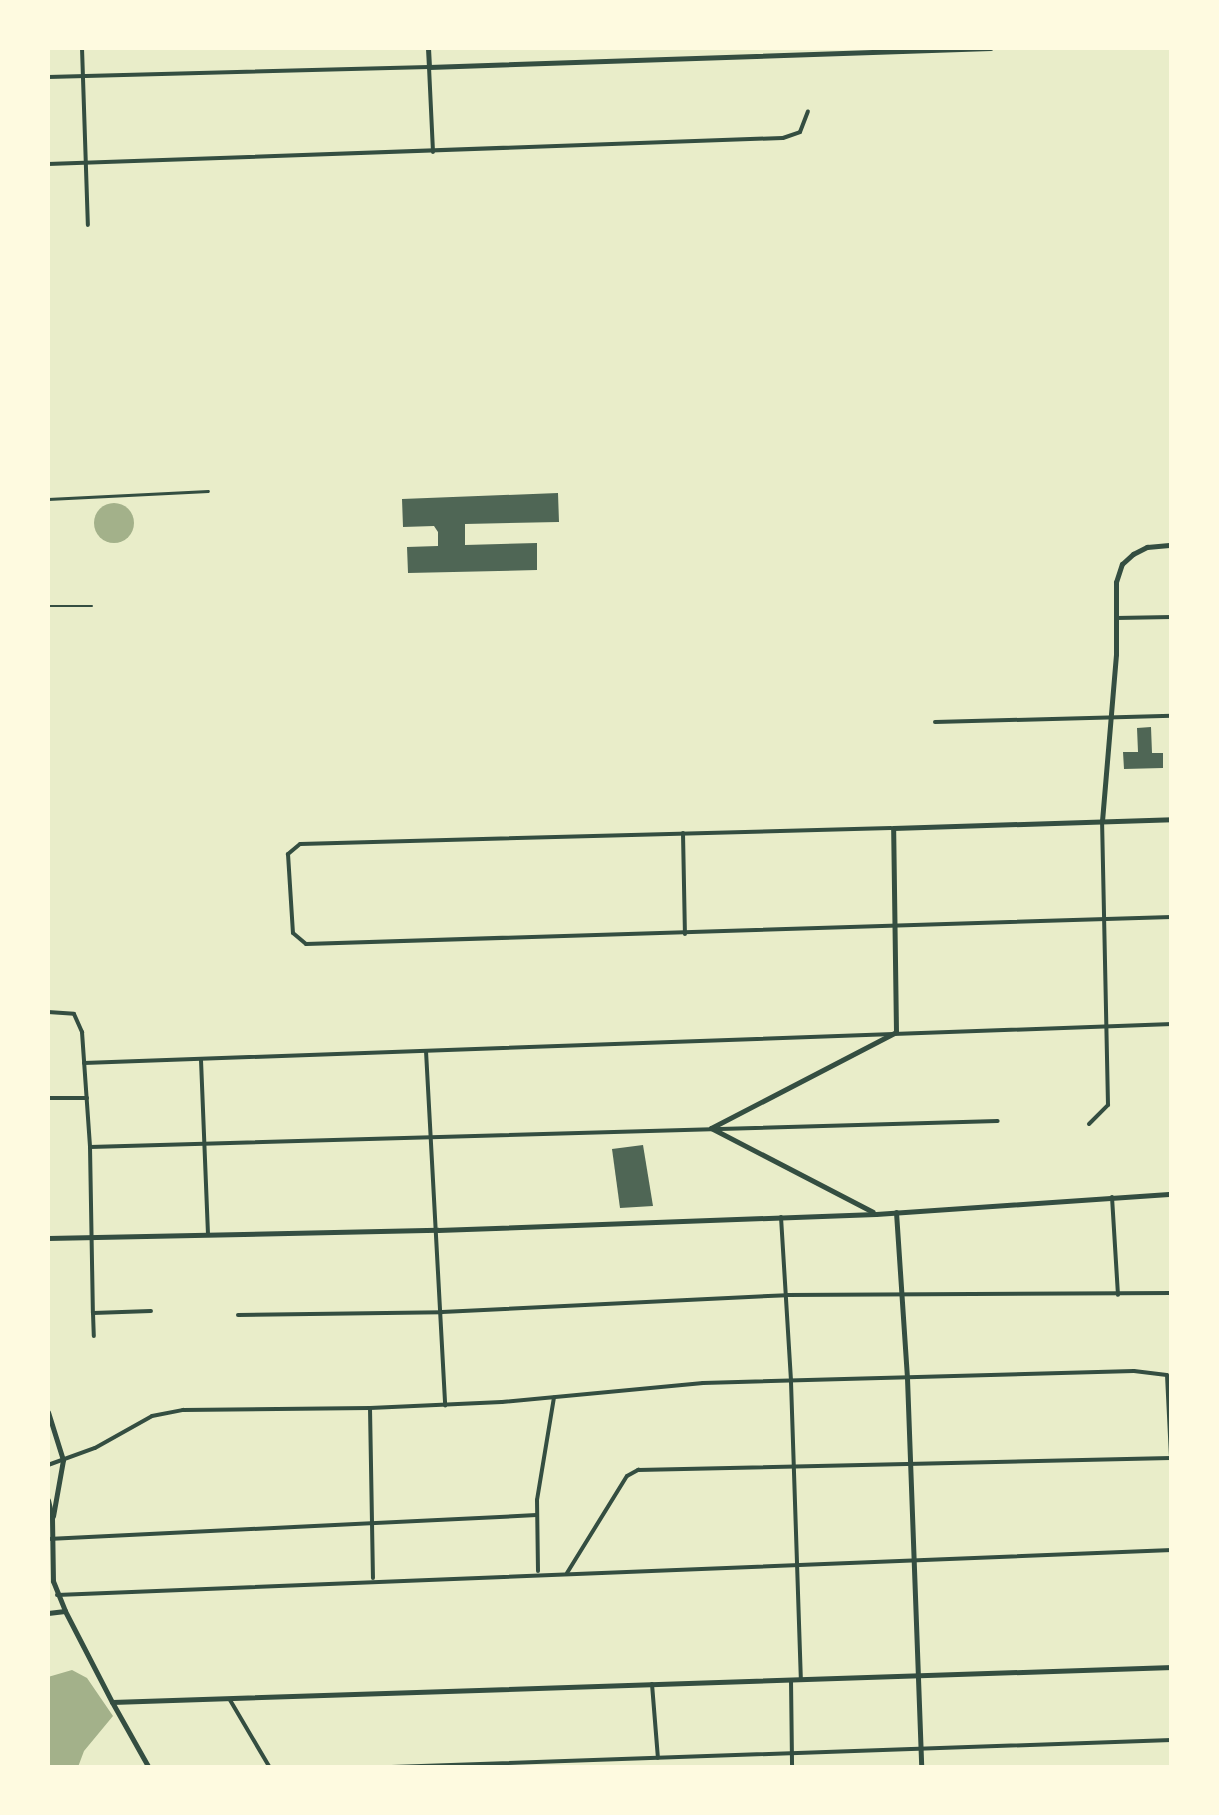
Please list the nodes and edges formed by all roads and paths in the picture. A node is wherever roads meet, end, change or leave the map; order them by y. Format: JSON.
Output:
{"nodes":[{"id":1,"x":82,"y":48,"type":"edge"},
{"id":2,"x":428,"y":48,"type":"edge"},
{"id":3,"x":990,"y":48,"type":"edge"},
{"id":4,"x":810,"y":50,"type":"edge"},
{"id":5,"x":429,"y":67,"type":"junction"},
{"id":6,"x":84,"y":76,"type":"junction"},
{"id":7,"x":48,"y":77,"type":"edge"},
{"id":8,"x":808,"y":112,"type":"dead end"},
{"id":9,"x":433,"y":152,"type":"junction"},
{"id":10,"x":88,"y":162,"type":"junction"},
{"id":11,"x":48,"y":164,"type":"edge"},
{"id":12,"x":88,"y":225,"type":"dead end"},
{"id":13,"x":208,"y":491,"type":"dead end"},
{"id":14,"x":48,"y":499,"type":"edge"},
{"id":15,"x":1172,"y":546,"type":"edge"},
{"id":16,"x":48,"y":606,"type":"edge"},
{"id":17,"x":92,"y":606,"type":"dead end"},
{"id":18,"x":1172,"y":617,"type":"edge"},
{"id":19,"x":1116,"y":618,"type":"junction"},
{"id":20,"x":1172,"y":716,"type":"edge"},
{"id":21,"x":1110,"y":719,"type":"junction"},
{"id":22,"x":935,"y":722,"type":"dead end"},
{"id":23,"x":1172,"y":818,"type":"edge"},
{"id":24,"x":1102,"y":821,"type":"junction"},
{"id":25,"x":893,"y":828,"type":"junction"},
{"id":26,"x":683,"y":833,"type":"junction"},
{"id":27,"x":1172,"y":916,"type":"edge"},
{"id":28,"x":1104,"y":919,"type":"junction"},
{"id":29,"x":896,"y":926,"type":"junction"},
{"id":30,"x":685,"y":934,"type":"junction"},
{"id":31,"x":48,"y":1012,"type":"edge"},
{"id":32,"x":1172,"y":1024,"type":"edge"},
{"id":33,"x":1108,"y":1026,"type":"junction"},
{"id":34,"x":896,"y":1032,"type":"junction"},
{"id":35,"x":426,"y":1051,"type":"junction"},
{"id":36,"x":201,"y":1059,"type":"junction"},
{"id":37,"x":84,"y":1063,"type":"junction"},
{"id":38,"x":48,"y":1098,"type":"edge"},
{"id":39,"x":87,"y":1098,"type":"junction"},
{"id":40,"x":998,"y":1121,"type":"dead end"},
{"id":41,"x":1089,"y":1124,"type":"dead end"},
{"id":42,"x":711,"y":1128,"type":"junction"},
{"id":43,"x":432,"y":1140,"type":"junction"},
{"id":44,"x":205,"y":1146,"type":"junction"},
{"id":45,"x":90,"y":1147,"type":"junction"},
{"id":46,"x":1172,"y":1194,"type":"edge"},
{"id":47,"x":1112,"y":1197,"type":"junction"},
{"id":48,"x":896,"y":1212,"type":"junction"},
{"id":49,"x":876,"y":1214,"type":"junction"},
{"id":50,"x":781,"y":1217,"type":"junction"},
{"id":51,"x":438,"y":1230,"type":"junction"},
{"id":52,"x":208,"y":1235,"type":"junction"},
{"id":53,"x":92,"y":1237,"type":"junction"},
{"id":54,"x":48,"y":1238,"type":"edge"},
{"id":55,"x":902,"y":1294,"type":"junction"},
{"id":56,"x":1172,"y":1294,"type":"edge"},
{"id":57,"x":787,"y":1295,"type":"junction"},
{"id":58,"x":1118,"y":1295,"type":"junction"},
{"id":59,"x":93,"y":1312,"type":"junction"},
{"id":60,"x":152,"y":1312,"type":"dead end"},
{"id":61,"x":442,"y":1312,"type":"junction"},
{"id":62,"x":238,"y":1315,"type":"dead end"},
{"id":63,"x":94,"y":1336,"type":"dead end"},
{"id":64,"x":1169,"y":1376,"type":"edge"},
{"id":65,"x":907,"y":1378,"type":"junction"},
{"id":66,"x":792,"y":1382,"type":"junction"},
{"id":67,"x":554,"y":1397,"type":"junction"},
{"id":68,"x":445,"y":1405,"type":"junction"},
{"id":69,"x":370,"y":1408,"type":"junction"},
{"id":70,"x":48,"y":1412,"type":"edge"},
{"id":71,"x":1171,"y":1458,"type":"edge"},
{"id":72,"x":63,"y":1460,"type":"junction"},
{"id":73,"x":910,"y":1463,"type":"junction"},
{"id":74,"x":48,"y":1465,"type":"edge"},
{"id":75,"x":792,"y":1467,"type":"junction"},
{"id":76,"x":1172,"y":1477,"type":"edge"},
{"id":77,"x":48,"y":1500,"type":"edge"},
{"id":78,"x":536,"y":1514,"type":"junction"},
{"id":79,"x":52,"y":1518,"type":"junction"},
{"id":80,"x":371,"y":1523,"type":"junction"},
{"id":81,"x":50,"y":1538,"type":"edge"},
{"id":82,"x":1172,"y":1550,"type":"edge"},
{"id":83,"x":913,"y":1561,"type":"junction"},
{"id":84,"x":796,"y":1565,"type":"junction"},
{"id":85,"x":538,"y":1573,"type":"junction"},
{"id":86,"x":567,"y":1573,"type":"junction"},
{"id":87,"x":373,"y":1580,"type":"junction"},
{"id":88,"x":57,"y":1595,"type":"junction"},
{"id":89,"x":65,"y":1611,"type":"junction"},
{"id":90,"x":48,"y":1613,"type":"edge"},
{"id":91,"x":1172,"y":1666,"type":"edge"},
{"id":92,"x":916,"y":1676,"type":"junction"},
{"id":93,"x":790,"y":1680,"type":"junction"},
{"id":94,"x":801,"y":1680,"type":"junction"},
{"id":95,"x":652,"y":1684,"type":"junction"},
{"id":96,"x":230,"y":1700,"type":"junction"},
{"id":97,"x":112,"y":1702,"type":"junction"},
{"id":98,"x":1172,"y":1740,"type":"edge"},
{"id":99,"x":920,"y":1750,"type":"junction"},
{"id":100,"x":792,"y":1755,"type":"junction"},
{"id":101,"x":658,"y":1758,"type":"junction"},
{"id":102,"x":593,"y":1760,"type":"junction"},
{"id":103,"x":149,"y":1768,"type":"edge"},
{"id":104,"x":270,"y":1768,"type":"edge"},
{"id":105,"x":362,"y":1768,"type":"edge"},
{"id":106,"x":594,"y":1768,"type":"edge"},
{"id":107,"x":792,"y":1768,"type":"edge"},
{"id":108,"x":920,"y":1768,"type":"edge"}],
"edges":[{"from":1,"to":6,"type":"street"},
{"from":2,"to":5,"type":"street"},
{"from":3,"to":4,"type":"street"},
{"from":4,"to":5,"type":"street"},
{"from":5,"to":6,"type":"street"},
{"from":5,"to":9,"type":"street"},
{"from":6,"to":7,"type":"street"},
{"from":6,"to":10,"type":"street"},
{"from":8,"to":9,"type":"street"},
{"from":9,"to":10,"type":"street"},
{"from":10,"to":11,"type":"street"},
{"from":10,"to":12,"type":"street"},
{"from":13,"to":14,"type":"lane"},
{"from":15,"to":19,"type":"street"},
{"from":16,"to":17,"type":"lane"},
{"from":18,"to":19,"type":"street"},
{"from":19,"to":21,"type":"street"},
{"from":20,"to":21,"type":"street"},
{"from":21,"to":22,"type":"street"},
{"from":21,"to":24,"type":"street"},
{"from":23,"to":24,"type":"street"},
{"from":24,"to":25,"type":"street"},
{"from":24,"to":28,"type":"street"},
{"from":25,"to":26,"type":"street"},
{"from":25,"to":29,"type":"street"},
{"from":26,"to":30,"type":"street"},
{"from":26,"to":30,"type":"street"},
{"from":27,"to":28,"type":"street"},
{"from":28,"to":29,"type":"street"},
{"from":28,"to":33,"type":"street"},
{"from":29,"to":30,"type":"street"},
{"from":29,"to":34,"type":"street"},
{"from":31,"to":37,"type":"street"},
{"from":32,"to":33,"type":"street"},
{"from":33,"to":34,"type":"street"},
{"from":33,"to":41,"type":"street"},
{"from":34,"to":35,"type":"street"},
{"from":34,"to":42,"type":"street"},
{"from":35,"to":36,"type":"street"},
{"from":35,"to":43,"type":"street"},
{"from":36,"to":37,"type":"street"},
{"from":36,"to":44,"type":"street"},
{"from":37,"to":39,"type":"street"},
{"from":38,"to":39,"type":"street"},
{"from":39,"to":45,"type":"street"},
{"from":40,"to":42,"type":"street"},
{"from":42,"to":43,"type":"street"},
{"from":42,"to":49,"type":"street"},
{"from":43,"to":44,"type":"street"},
{"from":43,"to":51,"type":"street"},
{"from":44,"to":45,"type":"street"},
{"from":44,"to":52,"type":"street"},
{"from":45,"to":53,"type":"street"},
{"from":46,"to":47,"type":"street"},
{"from":47,"to":48,"type":"street"},
{"from":47,"to":58,"type":"street"},
{"from":48,"to":49,"type":"street"},
{"from":48,"to":55,"type":"street"},
{"from":49,"to":50,"type":"street"},
{"from":50,"to":51,"type":"street"},
{"from":50,"to":57,"type":"street"},
{"from":51,"to":52,"type":"street"},
{"from":51,"to":61,"type":"street"},
{"from":52,"to":53,"type":"street"},
{"from":53,"to":54,"type":"street"},
{"from":53,"to":59,"type":"street"},
{"from":55,"to":57,"type":"street"},
{"from":55,"to":58,"type":"street"},
{"from":55,"to":65,"type":"street"},
{"from":56,"to":58,"type":"street"},
{"from":57,"to":61,"type":"street"},
{"from":57,"to":66,"type":"street"},
{"from":59,"to":60,"type":"street"},
{"from":59,"to":63,"type":"street"},
{"from":61,"to":62,"type":"street"},
{"from":61,"to":68,"type":"street"},
{"from":64,"to":65,"type":"street"},
{"from":64,"to":71,"type":"street"},
{"from":65,"to":66,"type":"street"},
{"from":65,"to":73,"type":"street"},
{"from":66,"to":67,"type":"street"},
{"from":66,"to":75,"type":"street"},
{"from":67,"to":68,"type":"street"},
{"from":67,"to":78,"type":"street"},
{"from":68,"to":69,"type":"street"},
{"from":69,"to":72,"type":"street"},
{"from":69,"to":80,"type":"street"},
{"from":70,"to":72,"type":"street"},
{"from":71,"to":73,"type":"street"},
{"from":71,"to":76,"type":"street"},
{"from":72,"to":74,"type":"street"},
{"from":72,"to":79,"type":"street"},
{"from":73,"to":75,"type":"street"},
{"from":73,"to":83,"type":"street"},
{"from":75,"to":84,"type":"street"},
{"from":75,"to":86,"type":"street"},
{"from":77,"to":79,"type":"street"},
{"from":78,"to":80,"type":"street"},
{"from":78,"to":85,"type":"street"},
{"from":79,"to":81,"type":"street"},
{"from":80,"to":81,"type":"street"},
{"from":80,"to":87,"type":"street"},
{"from":81,"to":88,"type":"street"},
{"from":82,"to":83,"type":"street"},
{"from":83,"to":84,"type":"street"},
{"from":83,"to":92,"type":"street"},
{"from":84,"to":86,"type":"street"},
{"from":84,"to":94,"type":"street"},
{"from":85,"to":86,"type":"street"},
{"from":85,"to":87,"type":"street"},
{"from":87,"to":88,"type":"street"},
{"from":88,"to":89,"type":"street"},
{"from":89,"to":90,"type":"street"},
{"from":89,"to":97,"type":"street"},
{"from":91,"to":92,"type":"street"},
{"from":92,"to":94,"type":"street"},
{"from":92,"to":99,"type":"street"},
{"from":93,"to":94,"type":"street"},
{"from":93,"to":95,"type":"street"},
{"from":93,"to":100,"type":"street"},
{"from":95,"to":96,"type":"street"},
{"from":95,"to":101,"type":"street"},
{"from":96,"to":97,"type":"street"},
{"from":96,"to":104,"type":"street"},
{"from":97,"to":103,"type":"street"},
{"from":98,"to":99,"type":"street"},
{"from":99,"to":100,"type":"street"},
{"from":99,"to":108,"type":"street"},
{"from":100,"to":101,"type":"street"},
{"from":100,"to":107,"type":"street"},
{"from":101,"to":102,"type":"street"},
{"from":102,"to":105,"type":"street"},
{"from":102,"to":106,"type":"street"}]}
